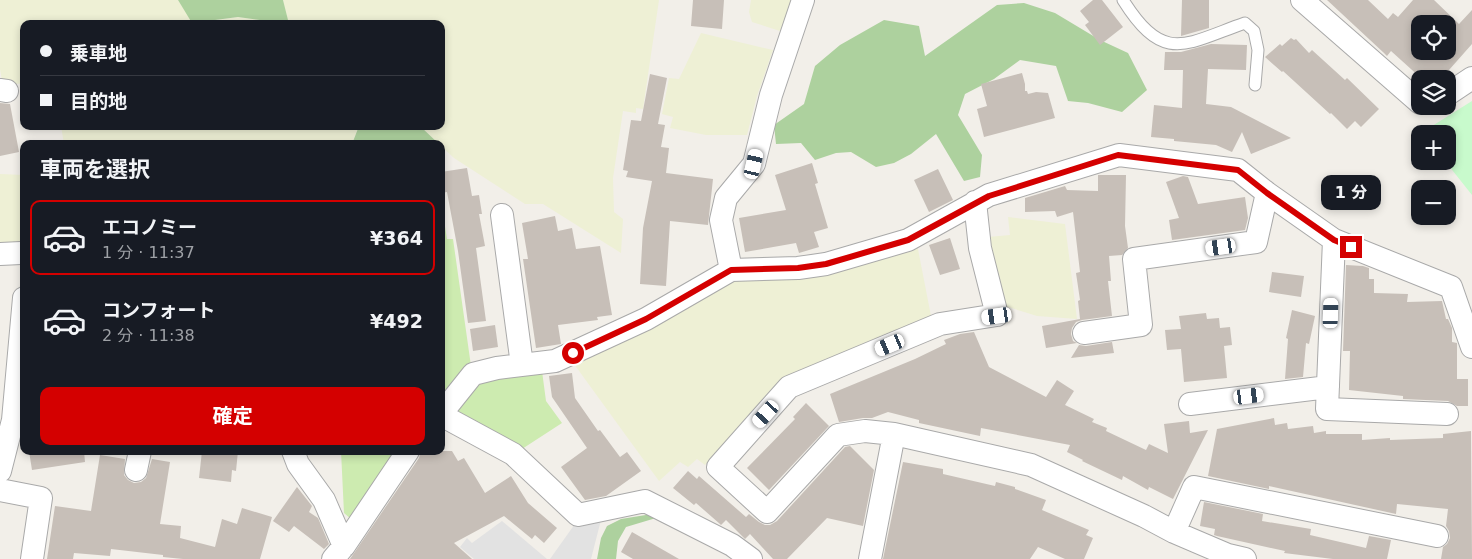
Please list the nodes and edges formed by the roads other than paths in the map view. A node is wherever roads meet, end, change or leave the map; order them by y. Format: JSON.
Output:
{"nodes":[{"id":1,"x":803,"y":0,"type":"edge"},
{"id":2,"x":1123,"y":0,"type":"edge"},
{"id":3,"x":1302,"y":0,"type":"edge"},
{"id":4,"x":1472,"y":78,"type":"edge"},
{"id":5,"x":1255,"y":85,"type":"dead end"},
{"id":6,"x":1456,"y":89,"type":"edge"},
{"id":7,"x":1411,"y":95,"type":"edge"},
{"id":8,"x":1267,"y":193,"type":"junction"},
{"id":9,"x":975,"y":202,"type":"junction"},
{"id":10,"x":502,"y":215,"type":"dead end"},
{"id":11,"x":1334,"y":240,"type":"junction"},
{"id":12,"x":731,"y":270,"type":"junction"},
{"id":13,"x":1084,"y":333,"type":"dead end"},
{"id":14,"x":20,"y":339,"type":"edge"},
{"id":15,"x":1472,"y":347,"type":"edge"},
{"id":16,"x":522,"y":365,"type":"junction"},
{"id":17,"x":1328,"y":387,"type":"junction"},
{"id":18,"x":1190,"y":404,"type":"dead end"},
{"id":19,"x":445,"y":410,"type":"edge"},
{"id":20,"x":1447,"y":414,"type":"dead end"},
{"id":21,"x":445,"y":417,"type":"edge"},
{"id":22,"x":894,"y":434,"type":"junction"},
{"id":23,"x":295,"y":455,"type":"edge"},
{"id":24,"x":405,"y":455,"type":"edge"},
{"id":25,"x":0,"y":471,"type":"edge"},
{"id":26,"x":0,"y":490,"type":"edge"},
{"id":27,"x":1174,"y":532,"type":"junction"},
{"id":28,"x":1437,"y":536,"type":"dead end"},
{"id":29,"x":339,"y":552,"type":"edge"},
{"id":30,"x":32,"y":559,"type":"edge"},
{"id":31,"x":751,"y":559,"type":"edge"},
{"id":32,"x":870,"y":559,"type":"edge"},
{"id":33,"x":1245,"y":559,"type":"edge"}],
"edges":[{"from":1,"to":12,"type":"street"},
{"from":2,"to":5,"type":"lane"},
{"from":3,"to":7,"type":"street"},
{"from":4,"to":6,"type":"street"},
{"from":8,"to":9,"type":"street"},
{"from":8,"to":11,"type":"street"},
{"from":8,"to":13,"type":"street"},
{"from":9,"to":12,"type":"street"},
{"from":9,"to":22,"type":"street"},
{"from":10,"to":16,"type":"street"},
{"from":11,"to":15,"type":"street"},
{"from":11,"to":17,"type":"street"},
{"from":12,"to":16,"type":"street"},
{"from":14,"to":25,"type":"street"},
{"from":16,"to":19,"type":"street"},
{"from":17,"to":18,"type":"street"},
{"from":17,"to":20,"type":"street"},
{"from":21,"to":31,"type":"street"},
{"from":22,"to":27,"type":"street"},
{"from":22,"to":32,"type":"street"},
{"from":23,"to":29,"type":"street"},
{"from":24,"to":29,"type":"street"},
{"from":26,"to":30,"type":"street"},
{"from":27,"to":28,"type":"street"},
{"from":27,"to":33,"type":"street"}]}
